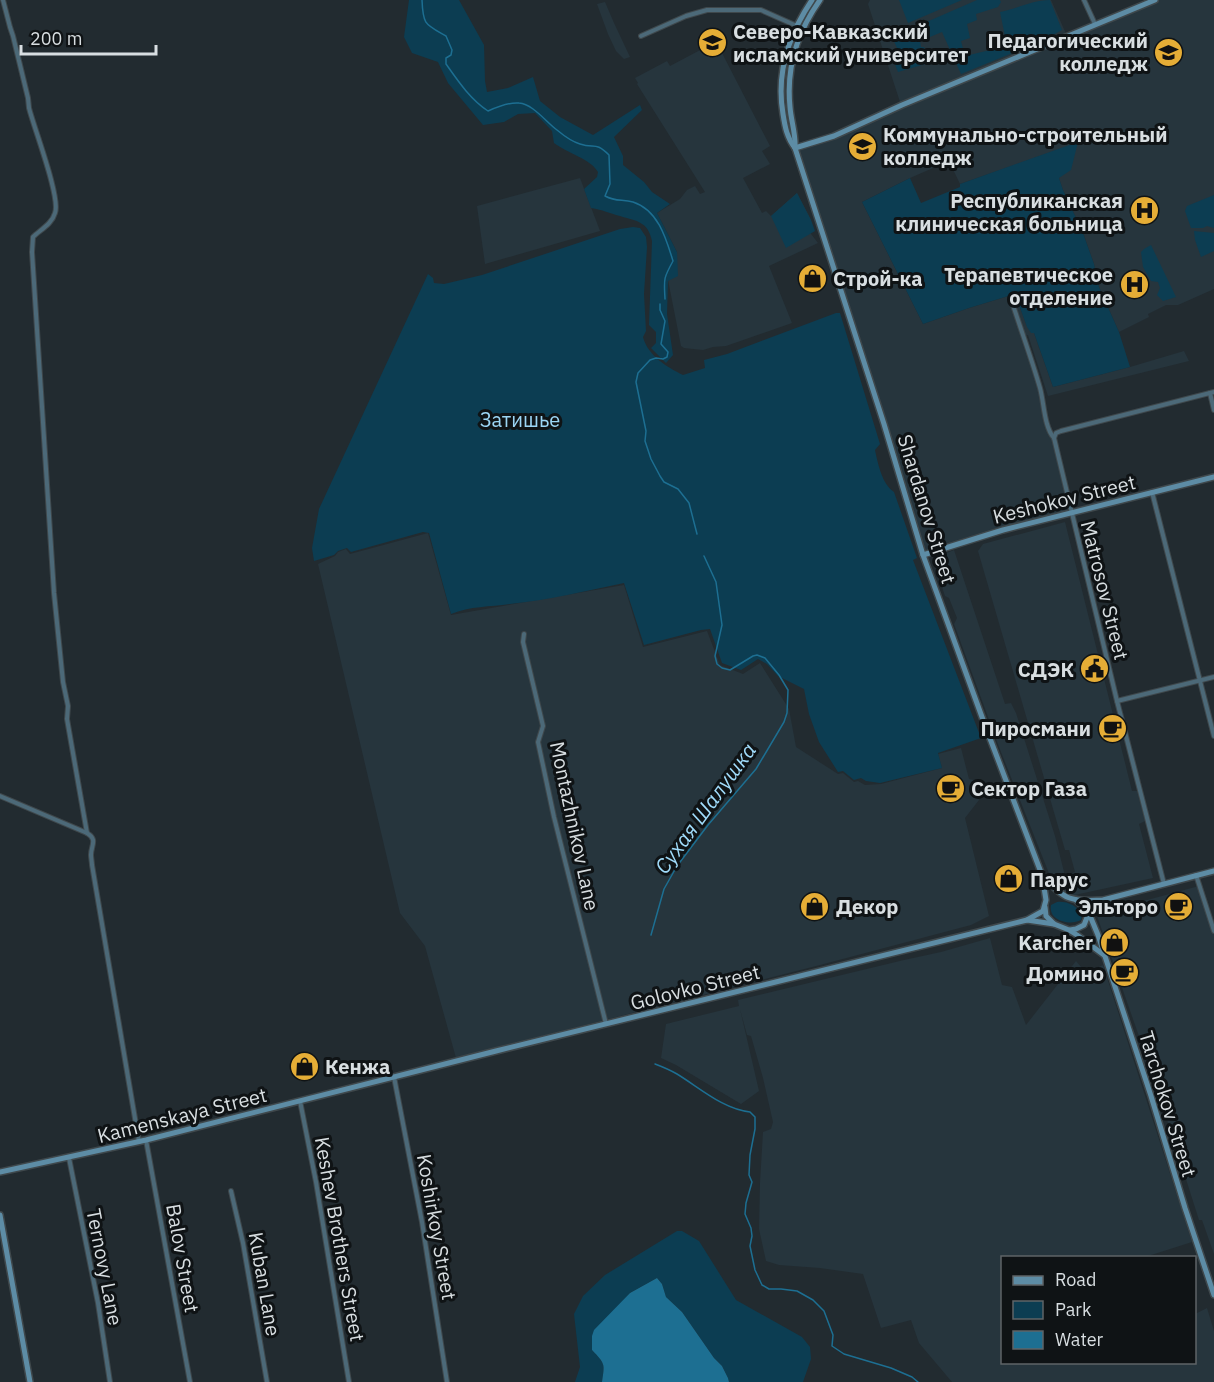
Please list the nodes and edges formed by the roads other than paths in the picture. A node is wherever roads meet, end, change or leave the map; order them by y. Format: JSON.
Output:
{"nodes":[{"id":1,"x":3,"y":0,"type":"edge"},
{"id":2,"x":812,"y":0,"type":"edge"},
{"id":3,"x":820,"y":0,"type":"edge"},
{"id":4,"x":1084,"y":0,"type":"edge"},
{"id":5,"x":1155,"y":0,"type":"edge"},
{"id":6,"x":1095,"y":24,"type":"junction"},
{"id":7,"x":797,"y":26,"type":"junction"},
{"id":8,"x":641,"y":36,"type":"dead end"},
{"id":9,"x":795,"y":148,"type":"junction"},
{"id":10,"x":1013,"y":305,"type":"dead end"},
{"id":11,"x":1212,"y":393,"type":"edge"},
{"id":12,"x":1214,"y":410,"type":"edge"},
{"id":13,"x":1054,"y":438,"type":"junction"},
{"id":14,"x":1214,"y":477,"type":"edge"},
{"id":15,"x":1152,"y":492,"type":"junction"},
{"id":16,"x":1071,"y":514,"type":"junction"},
{"id":17,"x":923,"y":555,"type":"junction"},
{"id":18,"x":524,"y":634,"type":"dead end"},
{"id":19,"x":1214,"y":677,"type":"edge"},
{"id":20,"x":1200,"y":681,"type":"junction"},
{"id":21,"x":1117,"y":701,"type":"junction"},
{"id":22,"x":1214,"y":736,"type":"edge"},
{"id":23,"x":0,"y":796,"type":"edge"},
{"id":24,"x":87,"y":833,"type":"junction"},
{"id":25,"x":1214,"y":871,"type":"edge"},
{"id":26,"x":1042,"y":874,"type":"junction"},
{"id":27,"x":1196,"y":875,"type":"junction"},
{"id":28,"x":1164,"y":884,"type":"junction"},
{"id":29,"x":1063,"y":896,"type":"junction"},
{"id":30,"x":1076,"y":900,"type":"junction"},
{"id":31,"x":1103,"y":900,"type":"junction"},
{"id":32,"x":1045,"y":906,"type":"junction"},
{"id":33,"x":1088,"y":912,"type":"junction"},
{"id":34,"x":1027,"y":920,"type":"junction"},
{"id":35,"x":1054,"y":924,"type":"junction"},
{"id":36,"x":1069,"y":930,"type":"junction"},
{"id":37,"x":1214,"y":931,"type":"edge"},
{"id":38,"x":1105,"y":957,"type":"junction"},
{"id":39,"x":606,"y":1024,"type":"junction"},
{"id":40,"x":394,"y":1077,"type":"junction"},
{"id":41,"x":370,"y":1083,"type":"joint"},
{"id":42,"x":300,"y":1101,"type":"junction"},
{"id":43,"x":143,"y":1141,"type":"junction"},
{"id":44,"x":69,"y":1158,"type":"junction"},
{"id":45,"x":0,"y":1172,"type":"edge"},
{"id":46,"x":231,"y":1191,"type":"dead end"},
{"id":47,"x":0,"y":1215,"type":"edge"},
{"id":48,"x":1214,"y":1295,"type":"edge"},
{"id":49,"x":30,"y":1382,"type":"edge"},
{"id":50,"x":111,"y":1382,"type":"edge"},
{"id":51,"x":190,"y":1382,"type":"edge"},
{"id":52,"x":267,"y":1382,"type":"edge"},
{"id":53,"x":349,"y":1382,"type":"edge"},
{"id":54,"x":447,"y":1382,"type":"edge"}],
"edges":[{"from":1,"to":24,"type":"street"},
{"from":2,"to":7,"type":"street","name":"Shardanov Street"},
{"from":3,"to":9,"type":"street","name":"Shardanov Street"},
{"from":4,"to":6,"type":"street"},
{"from":5,"to":6,"type":"street"},
{"from":6,"to":9,"type":"street"},
{"from":7,"to":8,"type":"street"},
{"from":7,"to":9,"type":"street","name":"Shardanov Street"},
{"from":9,"to":17,"type":"street","name":"Shardanov Street"},
{"from":10,"to":13,"type":"street","name":"Matrosov Street"},
{"from":11,"to":12,"type":"street"},
{"from":11,"to":13,"type":"street"},
{"from":13,"to":16,"type":"street","name":"Matrosov Street"},
{"from":14,"to":15,"type":"street","name":"Keshokov Street"},
{"from":15,"to":16,"type":"street","name":"Keshokov Street"},
{"from":15,"to":20,"type":"street"},
{"from":16,"to":17,"type":"street","name":"Keshokov Street"},
{"from":16,"to":21,"type":"street","name":"Matrosov Street"},
{"from":17,"to":26,"type":"street","name":"Shardanov Street"},
{"from":18,"to":39,"type":"street","name":"Montazhnikov Lane"},
{"from":19,"to":20,"type":"street"},
{"from":20,"to":21,"type":"street"},
{"from":20,"to":22,"type":"street"},
{"from":21,"to":28,"type":"street","name":"Matrosov Street"},
{"from":23,"to":24,"type":"street"},
{"from":24,"to":43,"type":"street","name":"Balov Street"},
{"from":25,"to":27,"type":"street"},
{"from":26,"to":29,"type":"street"},
{"from":26,"to":32,"type":"street"},
{"from":27,"to":28,"type":"street"},
{"from":27,"to":37,"type":"street"},
{"from":28,"to":31,"type":"street"},
{"from":29,"to":30,"type":"street"},
{"from":29,"to":32,"type":"street"},
{"from":30,"to":31,"type":"street"},
{"from":30,"to":33,"type":"street"},
{"from":31,"to":33,"type":"street"},
{"from":32,"to":34,"type":"street"},
{"from":32,"to":35,"type":"street"},
{"from":33,"to":36,"type":"street"},
{"from":33,"to":38,"type":"street","name":"Tarchokov Street"},
{"from":34,"to":35,"type":"street"},
{"from":34,"to":39,"type":"street","name":"Golovko Street"},
{"from":35,"to":36,"type":"street"},
{"from":36,"to":38,"type":"street"},
{"from":38,"to":48,"type":"street","name":"Tarchokov Street"},
{"from":39,"to":40,"type":"street","name":"Golovko Street"},
{"from":40,"to":41,"type":"street","name":"Golovko Street"},
{"from":40,"to":54,"type":"street","name":"Koshirkoy Street"},
{"from":41,"to":42,"type":"street","name":"Kamenskaya Street"},
{"from":42,"to":43,"type":"street","name":"Kamenskaya Street"},
{"from":42,"to":53,"type":"street","name":"Keshev Brothers Street"},
{"from":43,"to":44,"type":"street","name":"Kamenskaya Street"},
{"from":43,"to":51,"type":"street","name":"Balov Street"},
{"from":44,"to":45,"type":"street","name":"Kamenskaya Street"},
{"from":44,"to":50,"type":"street","name":"Ternovy Lane"},
{"from":46,"to":52,"type":"street","name":"Kuban Lane"},
{"from":47,"to":49,"type":"street"}]}
